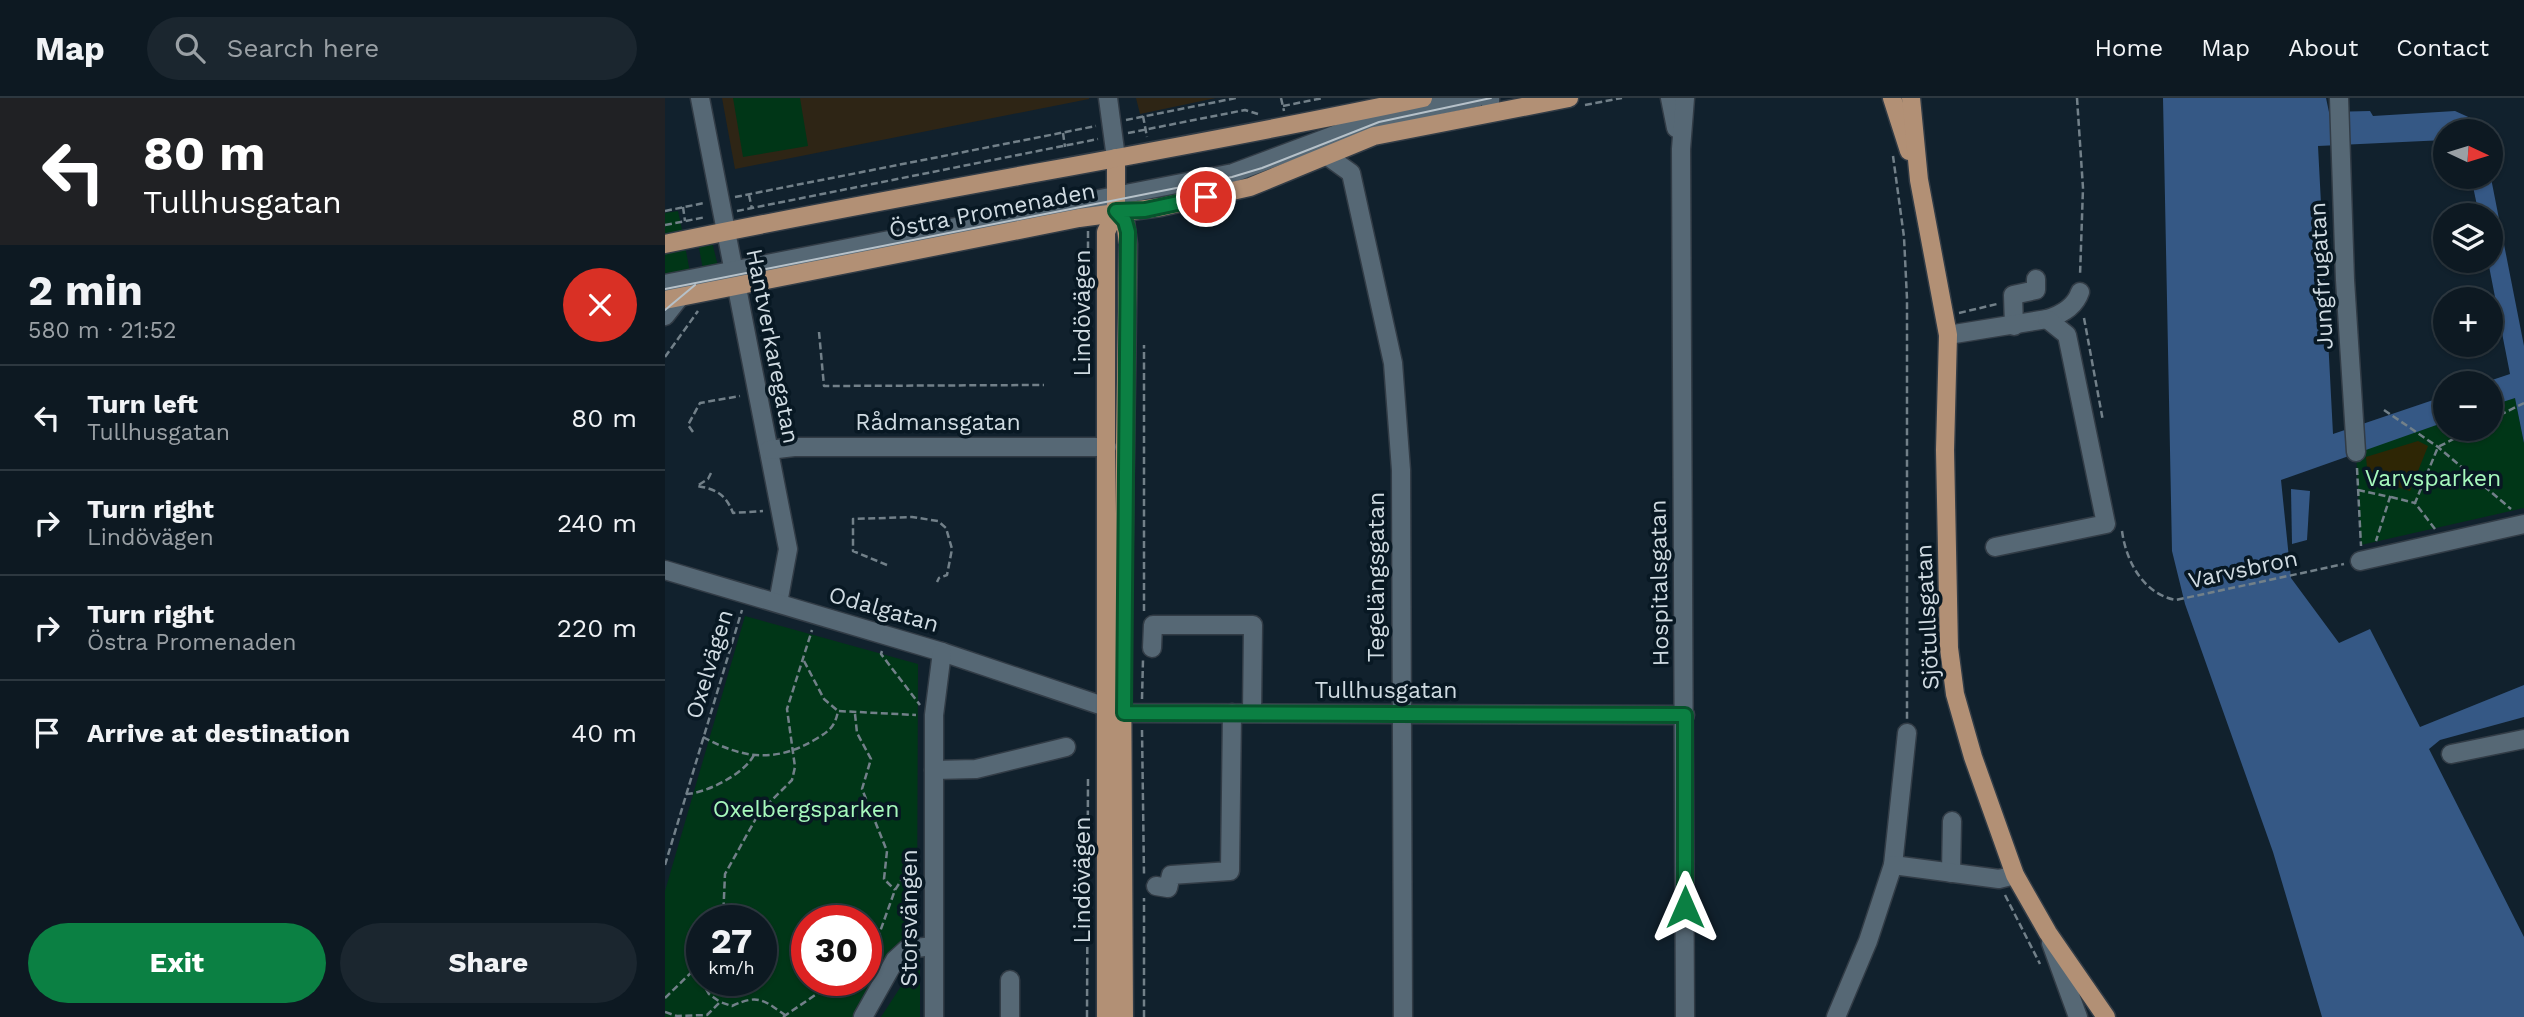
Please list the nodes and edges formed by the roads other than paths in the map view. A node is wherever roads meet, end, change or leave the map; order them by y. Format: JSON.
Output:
{"nodes":[{"id":1,"x":700,"y":98,"type":"edge"},
{"id":2,"x":1108,"y":98,"type":"edge"},
{"id":3,"x":1423,"y":98,"type":"edge"},
{"id":4,"x":1670,"y":98,"type":"edge"},
{"id":5,"x":1685,"y":98,"type":"edge"},
{"id":6,"x":1892,"y":98,"type":"edge"},
{"id":7,"x":1911,"y":98,"type":"edge"},
{"id":8,"x":1486,"y":99,"type":"edge"},
{"id":9,"x":1564,"y":101,"type":"edge"},
{"id":10,"x":2339,"y":105,"type":"edge"},
{"id":11,"x":1507,"y":110,"type":"junction"},
{"id":12,"x":1457,"y":119,"type":"junction"},
{"id":13,"x":1681,"y":149,"type":"junction"},
{"id":14,"x":1326,"y":155,"type":"junction"},
{"id":15,"x":1117,"y":158,"type":"junction"},
{"id":16,"x":1919,"y":180,"type":"junction"},
{"id":17,"x":1116,"y":204,"type":"junction"},
{"id":18,"x":724,"y":222,"type":"junction"},
{"id":19,"x":665,"y":244,"type":"edge"},
{"id":20,"x":735,"y":278,"type":"junction"},
{"id":21,"x":2036,"y":279,"type":"dead end"},
{"id":22,"x":665,"y":285,"type":"edge"},
{"id":23,"x":2080,"y":292,"type":"road end"},
{"id":24,"x":673,"y":299,"type":"edge"},
{"id":25,"x":665,"y":316,"type":"edge"},
{"id":26,"x":2046,"y":319,"type":"junction"},
{"id":27,"x":2014,"y":326,"type":"junction"},
{"id":28,"x":1948,"y":334,"type":"junction"},
{"id":29,"x":1107,"y":447,"type":"junction"},
{"id":30,"x":769,"y":450,"type":"junction"},
{"id":31,"x":2356,"y":452,"type":"road end"},
{"id":32,"x":2519,"y":518,"type":"edge"},
{"id":33,"x":1995,"y":547,"type":"dead end"},
{"id":34,"x":2360,"y":561,"type":"road end"},
{"id":35,"x":665,"y":570,"type":"edge"},
{"id":36,"x":778,"y":603,"type":"junction"},
{"id":37,"x":1152,"y":648,"type":"dead end"},
{"id":38,"x":942,"y":652,"type":"junction"},
{"id":39,"x":1089,"y":699,"type":"joint"},
{"id":40,"x":1107,"y":707,"type":"junction"},
{"id":41,"x":1124,"y":713,"type":"junction"},
{"id":42,"x":1232,"y":713,"type":"junction"},
{"id":43,"x":1252,"y":713,"type":"junction"},
{"id":44,"x":1685,"y":715,"type":"junction"},
{"id":45,"x":1401,"y":716,"type":"junction"},
{"id":46,"x":1907,"y":733,"type":"road end"},
{"id":47,"x":2524,"y":739,"type":"edge"},
{"id":48,"x":1066,"y":747,"type":"dead end"},
{"id":49,"x":2451,"y":754,"type":"dead end"},
{"id":50,"x":934,"y":770,"type":"junction"},
{"id":51,"x":1952,"y":821,"type":"dead end"},
{"id":52,"x":1893,"y":865,"type":"junction"},
{"id":53,"x":1951,"y":873,"type":"junction"},
{"id":54,"x":2007,"y":877,"type":"junction"},
{"id":55,"x":1156,"y":886,"type":"dead end"},
{"id":56,"x":2047,"y":933,"type":"junction"},
{"id":57,"x":933,"y":946,"type":"junction"},
{"id":58,"x":1010,"y":979,"type":"dead end"},
{"id":59,"x":863,"y":1017,"type":"edge"},
{"id":60,"x":934,"y":1017,"type":"edge"},
{"id":61,"x":1010,"y":1017,"type":"edge"},
{"id":62,"x":1106,"y":1017,"type":"edge"},
{"id":63,"x":1124,"y":1017,"type":"edge"},
{"id":64,"x":1403,"y":1017,"type":"edge"},
{"id":65,"x":1685,"y":1017,"type":"edge"},
{"id":66,"x":1836,"y":1017,"type":"edge"},
{"id":67,"x":2078,"y":1017,"type":"edge"},
{"id":68,"x":2106,"y":1017,"type":"edge"}],
"edges":[{"from":1,"to":18,"type":"street","name":"Hantverkaregatan"},
{"from":2,"to":15,"type":"street"},
{"from":3,"to":15,"type":"main road","name":"Östra Promenaden"},
{"from":4,"to":13,"type":"street","name":"Hospitalsgatan"},
{"from":5,"to":13,"type":"street","name":"Hospitalsgatan"},
{"from":6,"to":16,"type":"main road","name":"Sjötullsgatan"},
{"from":7,"to":16,"type":"main road","name":"Sjötullsgatan"},
{"from":8,"to":11,"type":"street"},
{"from":8,"to":12,"type":"street"},
{"from":8,"to":17,"type":"street","name":"Östra Promenaden"},
{"from":9,"to":11,"type":"main road","name":"Östra Promenaden"},
{"from":10,"to":31,"type":"street","name":"Jungfrugatan"},
{"from":11,"to":12,"type":"main road","name":"Östra Promenaden"},
{"from":12,"to":14,"type":"main road","name":"Östra Promenaden"},
{"from":13,"to":44,"type":"street","name":"Hospitalsgatan"},
{"from":14,"to":17,"type":"main road","name":"Östra Promenaden"},
{"from":14,"to":45,"type":"street","name":"Tegelängsgatan"},
{"from":15,"to":17,"type":"main road"},
{"from":15,"to":18,"type":"main road","name":"Östra Promenaden"},
{"from":16,"to":28,"type":"main road","name":"Sjötullsgatan"},
{"from":17,"to":20,"type":"main road","name":"Östra Promenaden"},
{"from":17,"to":29,"type":"main road","name":"Lindövägen"},
{"from":17,"to":41,"type":"main road","name":"Lindövägen"},
{"from":18,"to":19,"type":"main road","name":"Östra Promenaden"},
{"from":18,"to":20,"type":"street","name":"Hantverkaregatan"},
{"from":20,"to":22,"type":"street","name":"Östra Promenaden"},
{"from":20,"to":24,"type":"main road","name":"Östra Promenaden"},
{"from":20,"to":30,"type":"street","name":"Hantverkaregatan"},
{"from":21,"to":27,"type":"street"},
{"from":23,"to":26,"type":"street"},
{"from":24,"to":25,"type":"street"},
{"from":26,"to":27,"type":"street"},
{"from":26,"to":33,"type":"street"},
{"from":27,"to":28,"type":"street"},
{"from":28,"to":54,"type":"main road","name":"Sjötullsgatan"},
{"from":29,"to":30,"type":"street","name":"Rådmansgatan"},
{"from":29,"to":40,"type":"main road","name":"Lindövägen"},
{"from":30,"to":36,"type":"street","name":"Hantverkaregatan"},
{"from":32,"to":34,"type":"street"},
{"from":35,"to":36,"type":"street","name":"Odalgatan"},
{"from":36,"to":38,"type":"street","name":"Odalgatan"},
{"from":37,"to":43,"type":"street"},
{"from":38,"to":39,"type":"street","name":"Odalgatan"},
{"from":38,"to":50,"type":"street","name":"Storsvängen"},
{"from":39,"to":40,"type":"street","name":"Tullhusgatan"},
{"from":40,"to":41,"type":"street","name":"Tullhusgatan"},
{"from":40,"to":62,"type":"main road","name":"Lindövägen"},
{"from":41,"to":42,"type":"street","name":"Tullhusgatan"},
{"from":41,"to":63,"type":"main road","name":"Lindövägen"},
{"from":42,"to":43,"type":"street","name":"Tullhusgatan"},
{"from":42,"to":55,"type":"street"},
{"from":43,"to":45,"type":"street","name":"Tullhusgatan"},
{"from":44,"to":45,"type":"street","name":"Tullhusgatan"},
{"from":44,"to":65,"type":"street","name":"Hospitalsgatan"},
{"from":45,"to":64,"type":"street","name":"Tegelängsgatan"},
{"from":46,"to":52,"type":"street"},
{"from":47,"to":49,"type":"street"},
{"from":48,"to":50,"type":"street"},
{"from":50,"to":57,"type":"street","name":"Storsvängen"},
{"from":51,"to":53,"type":"street"},
{"from":52,"to":53,"type":"street"},
{"from":52,"to":66,"type":"street"},
{"from":53,"to":54,"type":"street"},
{"from":54,"to":56,"type":"main road","name":"Sjötullsgatan"},
{"from":56,"to":67,"type":"street"},
{"from":56,"to":68,"type":"main road","name":"Sjötullsgatan"},
{"from":57,"to":59,"type":"street"},
{"from":57,"to":60,"type":"street","name":"Storsvängen"},
{"from":58,"to":61,"type":"street"}]}
